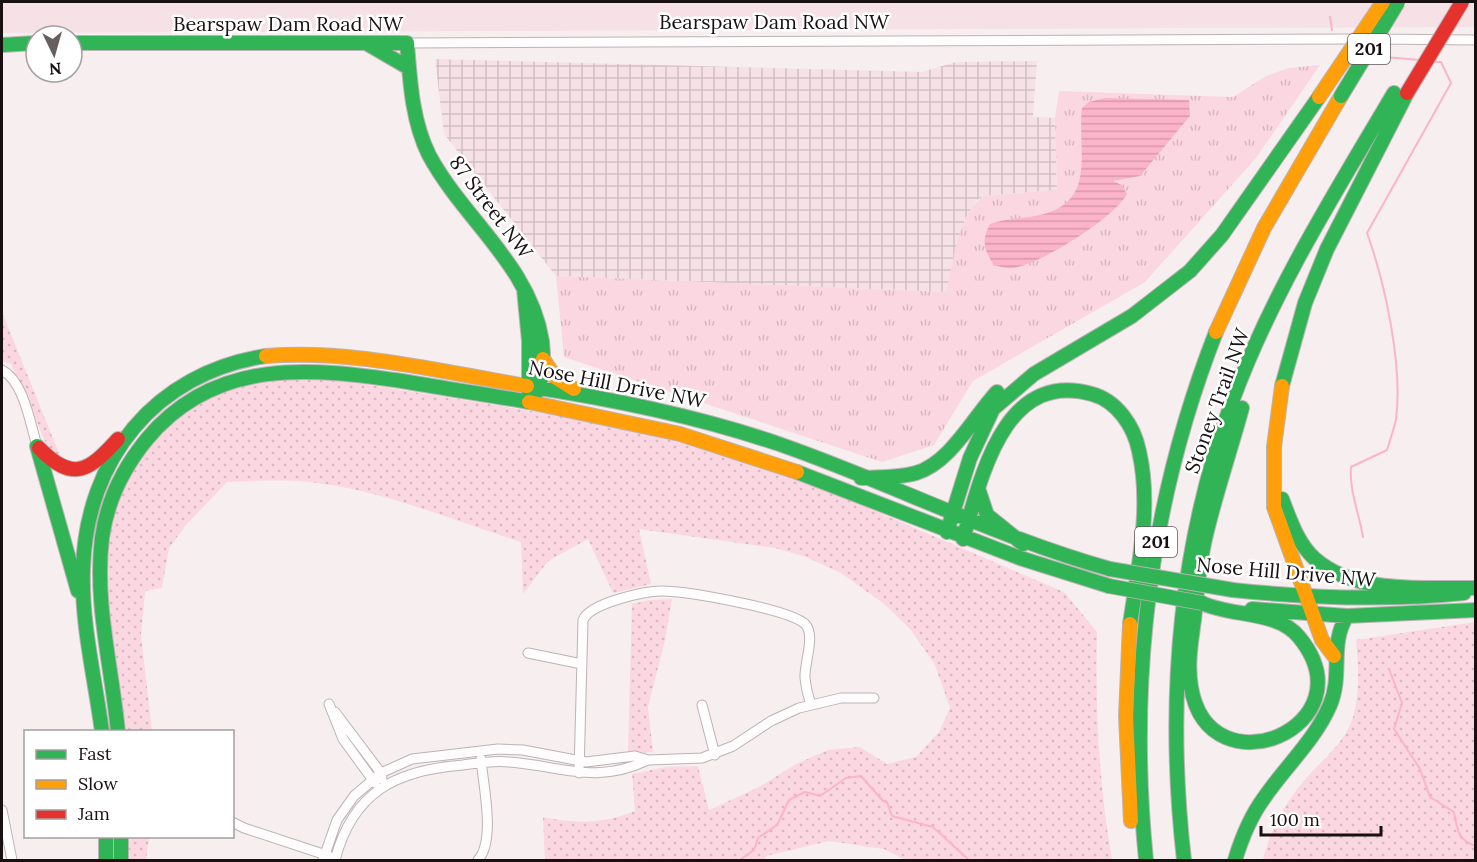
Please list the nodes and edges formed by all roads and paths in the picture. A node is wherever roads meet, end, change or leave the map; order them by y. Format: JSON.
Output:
{"nodes":[{"id":1,"x":1383,"y":2,"type":"edge"},
{"id":2,"x":1398,"y":2,"type":"edge"},
{"id":3,"x":1449,"y":2,"type":"edge"},
{"id":4,"x":1462,"y":2,"type":"edge"},
{"id":5,"x":1476,"y":40,"type":"edge"},
{"id":6,"x":84,"y":43,"type":"edge"},
{"id":7,"x":365,"y":43,"type":"junction"},
{"id":8,"x":24,"y":44,"type":"edge"},
{"id":9,"x":407,"y":44,"type":"junction"},
{"id":10,"x":2,"y":45,"type":"edge"},
{"id":11,"x":409,"y":68,"type":"junction"},
{"id":12,"x":1400,"y":93,"type":"junction"},
{"id":13,"x":524,"y":289,"type":"junction"},
{"id":14,"x":1278,"y":299,"type":"junction"},
{"id":15,"x":1090,"y":343,"type":"junction"},
{"id":16,"x":543,"y":359,"type":"junction"},
{"id":17,"x":2,"y":370,"type":"edge"},
{"id":18,"x":533,"y":387,"type":"junction"},
{"id":19,"x":581,"y":393,"type":"junction"},
{"id":20,"x":531,"y":402,"type":"junction"},
{"id":21,"x":134,"y":425,"type":"junction"},
{"id":22,"x":37,"y":446,"type":"junction"},
{"id":23,"x":1274,"y":447,"type":"junction"},
{"id":24,"x":861,"y":478,"type":"junction"},
{"id":25,"x":979,"y":491,"type":"junction"},
{"id":26,"x":952,"y":516,"type":"junction"},
{"id":27,"x":968,"y":523,"type":"junction"},
{"id":28,"x":946,"y":532,"type":"junction"},
{"id":29,"x":963,"y":539,"type":"junction"},
{"id":30,"x":1023,"y":544,"type":"junction"},
{"id":31,"x":1476,"y":590,"type":"edge"},
{"id":32,"x":1308,"y":597,"type":"junction"},
{"id":33,"x":82,"y":604,"type":"junction"},
{"id":34,"x":1230,"y":610,"type":"junction"},
{"id":35,"x":1476,"y":610,"type":"edge"},
{"id":36,"x":1312,"y":615,"type":"junction"},
{"id":37,"x":1347,"y":616,"type":"junction"},
{"id":38,"x":528,"y":653,"type":"dead end"},
{"id":39,"x":1334,"y":656,"type":"junction"},
{"id":40,"x":582,"y":664,"type":"junction"},
{"id":41,"x":874,"y":698,"type":"dead end"},
{"id":42,"x":811,"y":704,"type":"junction"},
{"id":43,"x":702,"y":705,"type":"dead end"},
{"id":44,"x":102,"y":730,"type":"edge"},
{"id":45,"x":118,"y":730,"type":"edge"},
{"id":46,"x":480,"y":750,"type":"junction"},
{"id":47,"x":715,"y":755,"type":"junction"},
{"id":48,"x":648,"y":760,"type":"junction"},
{"id":49,"x":579,"y":762,"type":"junction"},
{"id":50,"x":481,"y":763,"type":"junction"},
{"id":51,"x":381,"y":773,"type":"junction"},
{"id":52,"x":579,"y":773,"type":"junction"},
{"id":53,"x":371,"y":780,"type":"junction"},
{"id":54,"x":383,"y":787,"type":"junction"},
{"id":55,"x":2,"y":810,"type":"edge"},
{"id":56,"x":234,"y":823,"type":"edge"},
{"id":57,"x":106,"y":838,"type":"edge"},
{"id":58,"x":121,"y":838,"type":"edge"},
{"id":59,"x":324,"y":858,"type":"edge"},
{"id":60,"x":336,"y":860,"type":"edge"},
{"id":61,"x":12,"y":861,"type":"edge"},
{"id":62,"x":106,"y":861,"type":"edge"},
{"id":63,"x":121,"y":861,"type":"edge"},
{"id":64,"x":478,"y":861,"type":"edge"},
{"id":65,"x":1135,"y":861,"type":"edge"},
{"id":66,"x":1146,"y":861,"type":"edge"},
{"id":67,"x":1184,"y":861,"type":"edge"},
{"id":68,"x":1235,"y":861,"type":"edge"}],
"edges":[{"from":1,"to":15,"type":"main road","bridge":true},
{"from":2,"to":66,"type":"main road","name":"Stoney Trail NW","number":"201","bridge":true},
{"from":3,"to":12,"type":"main road","name":"Stoney Trail NW","number":"201"},
{"from":4,"to":12,"type":"main road","bridge":true},
{"from":5,"to":9,"type":"street","name":"Bearspaw Dam Road NW"},
{"from":6,"to":7,"type":"main road","name":"Bearspaw Dam Road NW"},
{"from":7,"to":9,"type":"main road","name":"Bearspaw Dam Road NW"},
{"from":7,"to":11,"type":"main road"},
{"from":8,"to":10,"type":"main road"},
{"from":9,"to":11,"type":"main road","name":"87 Street NW"},
{"from":11,"to":13,"type":"main road","name":"87 Street NW"},
{"from":12,"to":14,"type":"main road","name":"Stoney Trail NW","number":"201"},
{"from":12,"to":23,"type":"main road"},
{"from":13,"to":16,"type":"main road","name":"87 Street NW"},
{"from":13,"to":18,"type":"main road","name":"87 Street NW"},
{"from":14,"to":34,"type":"main road"},
{"from":14,"to":67,"type":"main road","name":"Stoney Trail NW","number":"201"},
{"from":15,"to":24,"type":"main road"},
{"from":15,"to":26,"type":"main road"},
{"from":16,"to":18,"type":"main road","name":"87 Street NW"},
{"from":16,"to":19,"type":"main road"},
{"from":17,"to":22,"type":"street"},
{"from":18,"to":19,"type":"main road","name":"Nose Hill Drive NW"},
{"from":18,"to":20,"type":"main road","name":"87 Street NW"},
{"from":18,"to":21,"type":"main road","name":"Nose Hill Drive NW"},
{"from":19,"to":24,"type":"main road","name":"Nose Hill Drive NW"},
{"from":20,"to":28,"type":"main road","name":"Nose Hill Drive NW"},
{"from":20,"to":45,"type":"main road","name":"Nose Hill Drive NW"},
{"from":21,"to":22,"type":"main road"},
{"from":21,"to":33,"type":"main road","name":"Nose Hill Drive NW"},
{"from":22,"to":33,"type":"main road"},
{"from":23,"to":31,"type":"main road"},
{"from":23,"to":32,"type":"main road"},
{"from":24,"to":26,"type":"main road","name":"Nose Hill Drive NW"},
{"from":25,"to":27,"type":"main road"},
{"from":25,"to":30,"type":"main road"},
{"from":25,"to":65,"type":"main road"},
{"from":26,"to":27,"type":"main road","name":"Nose Hill Drive NW"},
{"from":26,"to":28,"type":"main road"},
{"from":27,"to":29,"type":"main road"},
{"from":27,"to":30,"type":"main road","name":"Nose Hill Drive NW"},
{"from":28,"to":29,"type":"main road","name":"Nose Hill Drive NW"},
{"from":29,"to":34,"type":"main road","name":"Nose Hill Drive NW","bridge":true},
{"from":30,"to":32,"type":"main road","name":"Nose Hill Drive NW","bridge":true},
{"from":31,"to":32,"type":"main road","name":"Nose Hill Drive NW"},
{"from":32,"to":36,"type":"main road"},
{"from":33,"to":44,"type":"main road","name":"Nose Hill Drive NW"},
{"from":34,"to":36,"type":"main road","name":"Nose Hill Drive NW"},
{"from":35,"to":37,"type":"main road","name":"Nose Hill Drive NW"},
{"from":36,"to":37,"type":"main road","name":"Nose Hill Drive NW"},
{"from":36,"to":39,"type":"main road"},
{"from":37,"to":39,"type":"main road"},
{"from":38,"to":40,"type":"street"},
{"from":39,"to":68,"type":"main road"},
{"from":40,"to":42,"type":"street"},
{"from":40,"to":49,"type":"street"},
{"from":41,"to":42,"type":"street"},
{"from":42,"to":47,"type":"street"},
{"from":43,"to":47,"type":"street"},
{"from":46,"to":49,"type":"street"},
{"from":46,"to":50,"type":"street"},
{"from":46,"to":51,"type":"street"},
{"from":47,"to":48,"type":"street"},
{"from":48,"to":49,"type":"street"},
{"from":48,"to":52,"type":"street"},
{"from":49,"to":52,"type":"street"},
{"from":50,"to":52,"type":"street"},
{"from":50,"to":54,"type":"street"},
{"from":50,"to":64,"type":"street"},
{"from":51,"to":53,"type":"street"},
{"from":51,"to":53,"type":"street"},
{"from":51,"to":54,"type":"street"},
{"from":53,"to":54,"type":"street"},
{"from":53,"to":59,"type":"street"},
{"from":54,"to":60,"type":"street"},
{"from":55,"to":61,"type":"street"},
{"from":56,"to":59,"type":"street"},
{"from":57,"to":62,"type":"main road"},
{"from":58,"to":63,"type":"main road"},
{"from":59,"to":60,"type":"street"}]}
